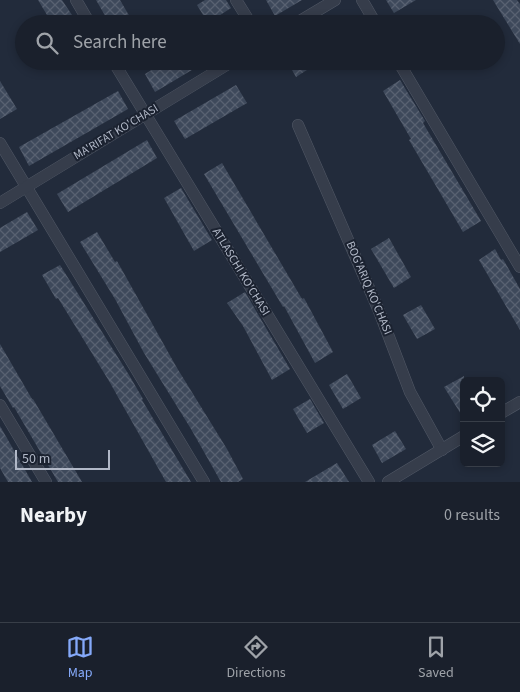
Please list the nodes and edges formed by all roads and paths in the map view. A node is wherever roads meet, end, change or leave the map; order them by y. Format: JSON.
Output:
{"nodes":[{"id":1,"x":76,"y":0,"type":"edge"},
{"id":2,"x":236,"y":0,"type":"edge"},
{"id":3,"x":336,"y":0,"type":"edge"},
{"id":4,"x":362,"y":0,"type":"edge"},
{"id":5,"x":85,"y":15,"type":"edge"},
{"id":6,"x":245,"y":15,"type":"edge"},
{"id":7,"x":310,"y":15,"type":"edge"},
{"id":8,"x":371,"y":15,"type":"edge"},
{"id":9,"x":118,"y":70,"type":"edge"},
{"id":10,"x":217,"y":70,"type":"edge"},
{"id":11,"x":403,"y":70,"type":"edge"},
{"id":12,"x":145,"y":114,"type":"junction"},
{"id":13,"x":298,"y":125,"type":"dead end"},
{"id":14,"x":0,"y":143,"type":"edge"},
{"id":15,"x":26,"y":186,"type":"junction"},
{"id":16,"x":0,"y":203,"type":"edge"},
{"id":17,"x":520,"y":267,"type":"edge"},
{"id":18,"x":520,"y":402,"type":"edge"},
{"id":19,"x":0,"y":405,"type":"edge"},
{"id":20,"x":505,"y":411,"type":"edge"},
{"id":21,"x":460,"y":439,"type":"edge"},
{"id":22,"x":442,"y":450,"type":"junction"},
{"id":23,"x":46,"y":482,"type":"edge"},
{"id":24,"x":204,"y":482,"type":"edge"},
{"id":25,"x":369,"y":482,"type":"edge"},
{"id":26,"x":388,"y":482,"type":"edge"}],
"edges":[{"from":1,"to":5,"type":"street"},
{"from":2,"to":6,"type":"street"},
{"from":3,"to":7,"type":"street"},
{"from":4,"to":8,"type":"street"},
{"from":9,"to":12,"type":"street","name":"ATLASCHI KO'CHASI"},
{"from":10,"to":12,"type":"street","name":"MA'RIFAT KO'CHASI"},
{"from":11,"to":17,"type":"street"},
{"from":12,"to":15,"type":"street","name":"MA'RIFAT KO'CHASI"},
{"from":12,"to":25,"type":"street","name":"ATLASCHI KO'CHASI"},
{"from":13,"to":22,"type":"street","name":"BOG'ARIQ KO'CHASI"},
{"from":14,"to":15,"type":"street"},
{"from":15,"to":16,"type":"street","name":"MA'RIFAT KO'CHASI"},
{"from":15,"to":24,"type":"street"},
{"from":18,"to":20,"type":"street"},
{"from":19,"to":23,"type":"street"},
{"from":21,"to":22,"type":"street"},
{"from":22,"to":26,"type":"street"}]}
